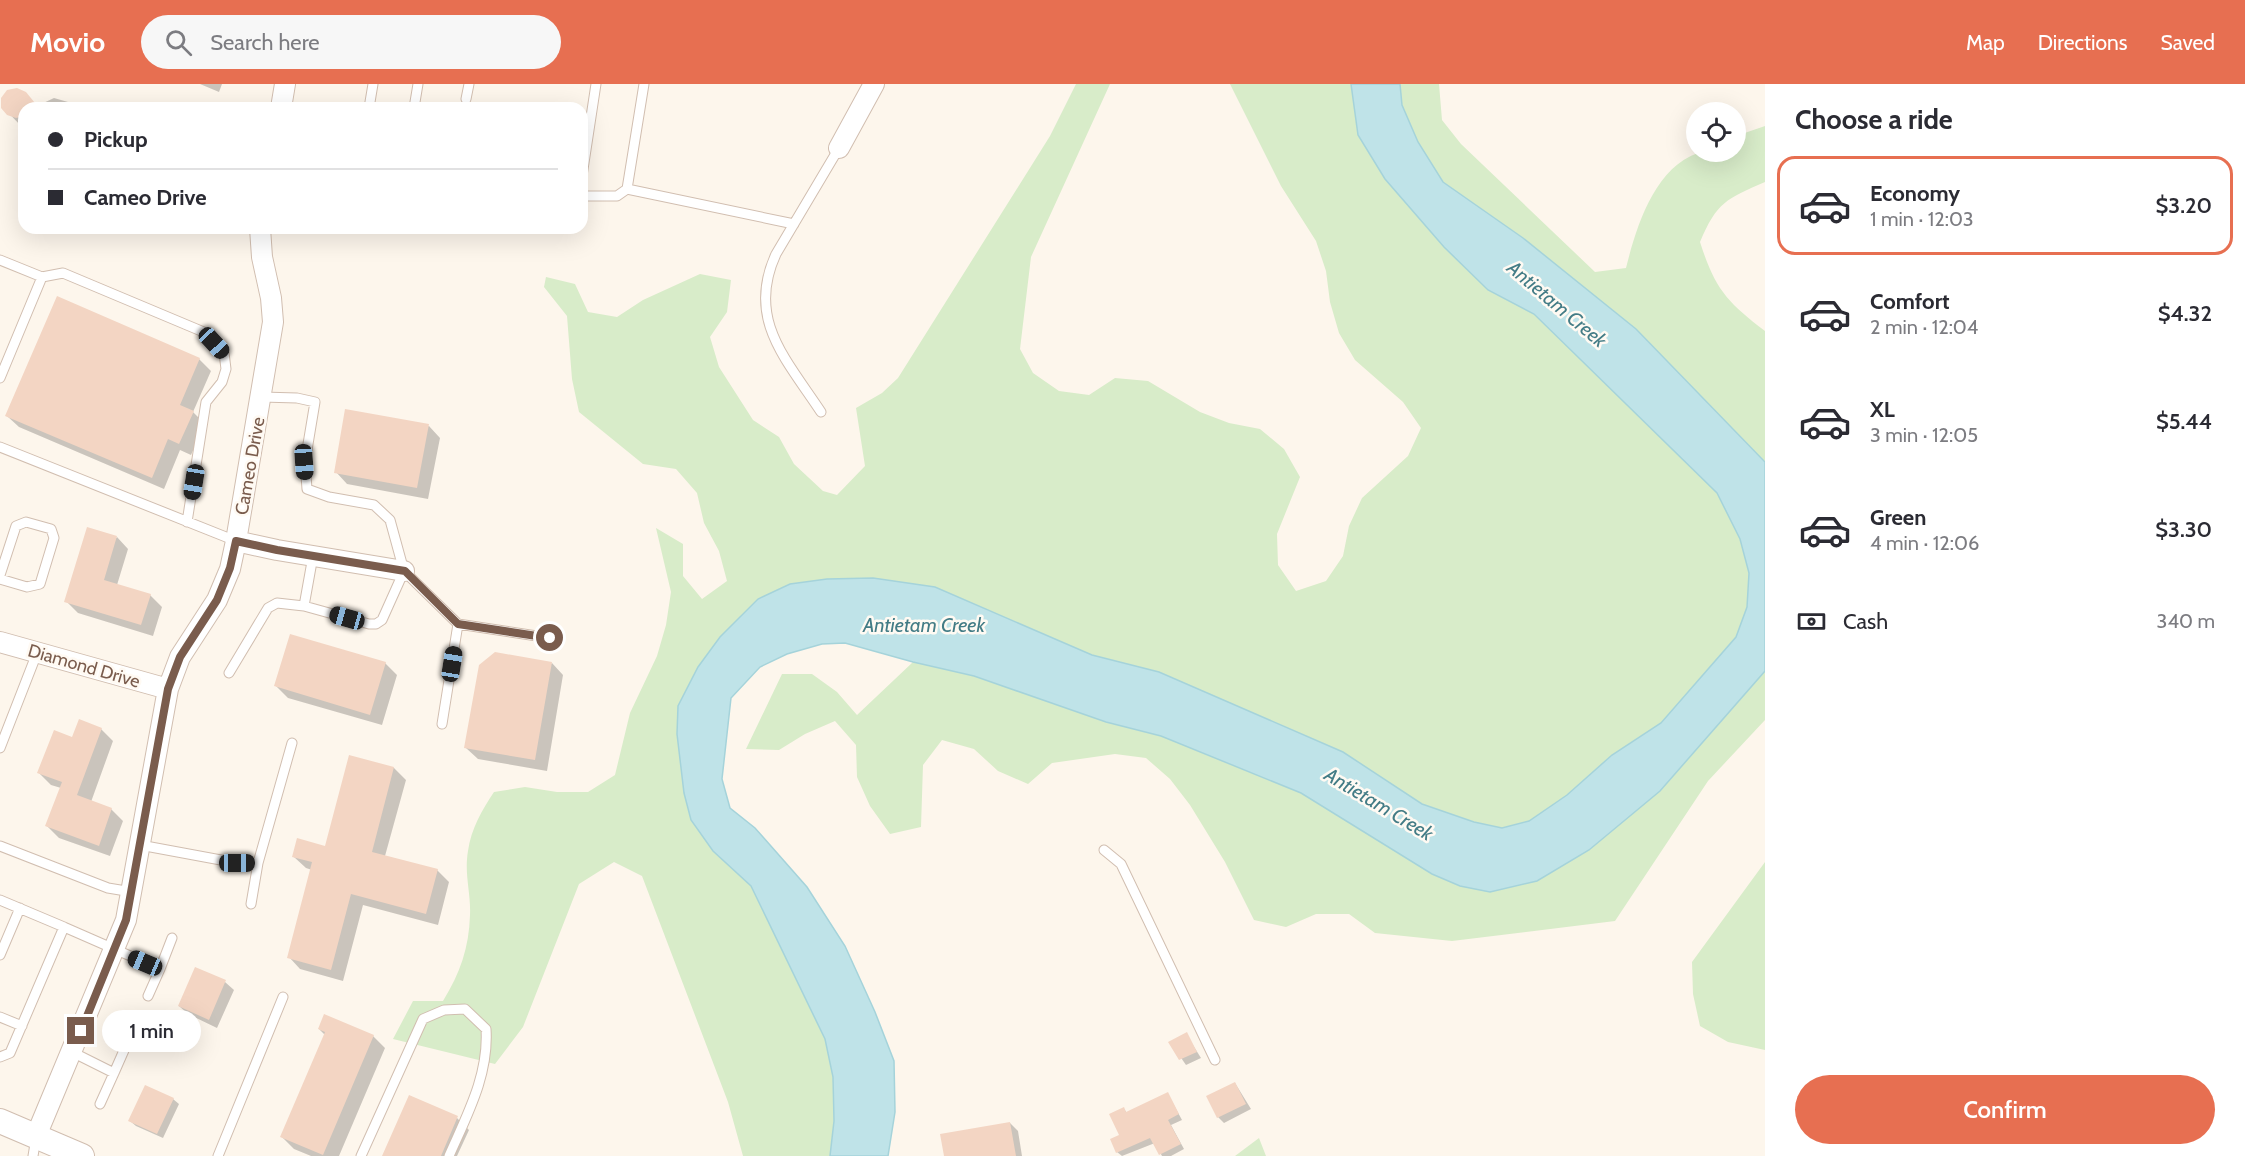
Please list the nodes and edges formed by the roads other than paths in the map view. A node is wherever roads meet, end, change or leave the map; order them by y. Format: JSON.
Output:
{"nodes":[{"id":1,"x":285,"y":84,"type":"edge"},
{"id":2,"x":373,"y":84,"type":"edge"},
{"id":3,"x":418,"y":84,"type":"edge"},
{"id":4,"x":469,"y":84,"type":"edge"},
{"id":5,"x":596,"y":84,"type":"edge"},
{"id":6,"x":644,"y":84,"type":"edge"},
{"id":7,"x":874,"y":84,"type":"edge"},
{"id":8,"x":466,"y":99,"type":"dead end"},
{"id":9,"x":282,"y":102,"type":"edge"},
{"id":10,"x":370,"y":102,"type":"edge"},
{"id":11,"x":415,"y":102,"type":"edge"},
{"id":12,"x":588,"y":137,"type":"edge"},
{"id":13,"x":839,"y":148,"type":"joint"},
{"id":14,"x":627,"y":189,"type":"junction"},
{"id":15,"x":588,"y":196,"type":"edge"},
{"id":16,"x":794,"y":224,"type":"junction"},
{"id":17,"x":260,"y":234,"type":"edge"},
{"id":18,"x":0,"y":260,"type":"edge"},
{"id":19,"x":42,"y":277,"type":"junction"},
{"id":20,"x":0,"y":378,"type":"edge"},
{"id":21,"x":262,"y":397,"type":"junction"},
{"id":22,"x":820,"y":412,"type":"dead end"},
{"id":23,"x":0,"y":447,"type":"edge"},
{"id":24,"x":187,"y":522,"type":"junction"},
{"id":25,"x":236,"y":541,"type":"junction"},
{"id":26,"x":314,"y":556,"type":"junction"},
{"id":27,"x":405,"y":571,"type":"junction"},
{"id":28,"x":0,"y":577,"type":"edge"},
{"id":29,"x":304,"y":606,"type":"junction"},
{"id":30,"x":458,"y":624,"type":"junction"},
{"id":31,"x":550,"y":638,"type":"dead end"},
{"id":32,"x":0,"y":642,"type":"edge"},
{"id":33,"x":37,"y":653,"type":"junction"},
{"id":34,"x":229,"y":673,"type":"dead end"},
{"id":35,"x":168,"y":689,"type":"junction"},
{"id":36,"x":442,"y":724,"type":"dead end"},
{"id":37,"x":292,"y":743,"type":"dead end"},
{"id":38,"x":0,"y":748,"type":"edge"},
{"id":39,"x":140,"y":845,"type":"junction"},
{"id":40,"x":0,"y":846,"type":"edge"},
{"id":41,"x":1104,"y":850,"type":"dead end"},
{"id":42,"x":258,"y":863,"type":"junction"},
{"id":43,"x":132,"y":892,"type":"junction"},
{"id":44,"x":0,"y":900,"type":"edge"},
{"id":45,"x":251,"y":904,"type":"dead end"},
{"id":46,"x":20,"y":908,"type":"junction"},
{"id":47,"x":64,"y":927,"type":"junction"},
{"id":48,"x":172,"y":938,"type":"dead end"},
{"id":49,"x":115,"y":950,"type":"junction"},
{"id":50,"x":0,"y":955,"type":"edge"},
{"id":51,"x":160,"y":969,"type":"junction"},
{"id":52,"x":148,"y":996,"type":"dead end"},
{"id":53,"x":283,"y":997,"type":"dead end"},
{"id":54,"x":0,"y":1017,"type":"edge"},
{"id":55,"x":22,"y":1026,"type":"junction"},
{"id":56,"x":125,"y":1048,"type":"dead end"},
{"id":57,"x":72,"y":1052,"type":"junction"},
{"id":58,"x":0,"y":1058,"type":"edge"},
{"id":59,"x":1215,"y":1060,"type":"dead end"},
{"id":60,"x":114,"y":1073,"type":"junction"},
{"id":61,"x":100,"y":1104,"type":"dead end"},
{"id":62,"x":0,"y":1121,"type":"edge"},
{"id":63,"x":34,"y":1146,"type":"edge"},
{"id":64,"x":82,"y":1156,"type":"edge"},
{"id":65,"x":218,"y":1156,"type":"edge"},
{"id":66,"x":361,"y":1156,"type":"edge"},
{"id":67,"x":449,"y":1156,"type":"edge"}],
"edges":[{"from":1,"to":9,"type":"street"},
{"from":2,"to":10,"type":"lane"},
{"from":3,"to":11,"type":"lane"},
{"from":4,"to":8,"type":"lane"},
{"from":5,"to":12,"type":"lane"},
{"from":6,"to":14,"type":"lane"},
{"from":7,"to":13,"type":"street"},
{"from":13,"to":16,"type":"lane"},
{"from":14,"to":15,"type":"lane"},
{"from":14,"to":16,"type":"lane"},
{"from":16,"to":22,"type":"lane"},
{"from":17,"to":21,"type":"street","name":"Cameo Drive"},
{"from":18,"to":19,"type":"lane"},
{"from":19,"to":20,"type":"lane"},
{"from":19,"to":24,"type":"lane"},
{"from":21,"to":25,"type":"street","name":"Cameo Drive"},
{"from":21,"to":27,"type":"lane"},
{"from":23,"to":24,"type":"lane"},
{"from":24,"to":25,"type":"lane"},
{"from":25,"to":26,"type":"street"},
{"from":25,"to":35,"type":"street","name":"Cameo Drive"},
{"from":26,"to":27,"type":"street"},
{"from":26,"to":29,"type":"lane"},
{"from":27,"to":29,"type":"lane"},
{"from":27,"to":30,"type":"lane"},
{"from":28,"to":28,"type":"lane"},
{"from":29,"to":34,"type":"lane"},
{"from":30,"to":31,"type":"lane"},
{"from":30,"to":36,"type":"lane"},
{"from":32,"to":33,"type":"street","name":"Diamond Drive"},
{"from":33,"to":35,"type":"street","name":"Diamond Drive"},
{"from":33,"to":38,"type":"lane"},
{"from":35,"to":39,"type":"street","name":"Cameo Drive"},
{"from":37,"to":42,"type":"lane"},
{"from":39,"to":42,"type":"lane"},
{"from":39,"to":43,"type":"street","name":"Cameo Drive"},
{"from":40,"to":43,"type":"lane"},
{"from":41,"to":59,"type":"lane"},
{"from":42,"to":45,"type":"lane"},
{"from":43,"to":49,"type":"street","name":"Cameo Drive"},
{"from":44,"to":46,"type":"lane"},
{"from":46,"to":47,"type":"lane"},
{"from":46,"to":50,"type":"lane"},
{"from":47,"to":49,"type":"lane"},
{"from":47,"to":55,"type":"lane"},
{"from":48,"to":51,"type":"lane"},
{"from":49,"to":51,"type":"lane"},
{"from":49,"to":57,"type":"street","name":"Cameo Drive"},
{"from":51,"to":52,"type":"lane"},
{"from":53,"to":65,"type":"lane"},
{"from":54,"to":55,"type":"lane"},
{"from":55,"to":58,"type":"lane"},
{"from":56,"to":60,"type":"lane"},
{"from":57,"to":60,"type":"lane"},
{"from":57,"to":63,"type":"street","name":"Cameo Drive"},
{"from":60,"to":61,"type":"lane"},
{"from":62,"to":63,"type":"street"},
{"from":63,"to":64,"type":"street"},
{"from":66,"to":67,"type":"lane"}]}
